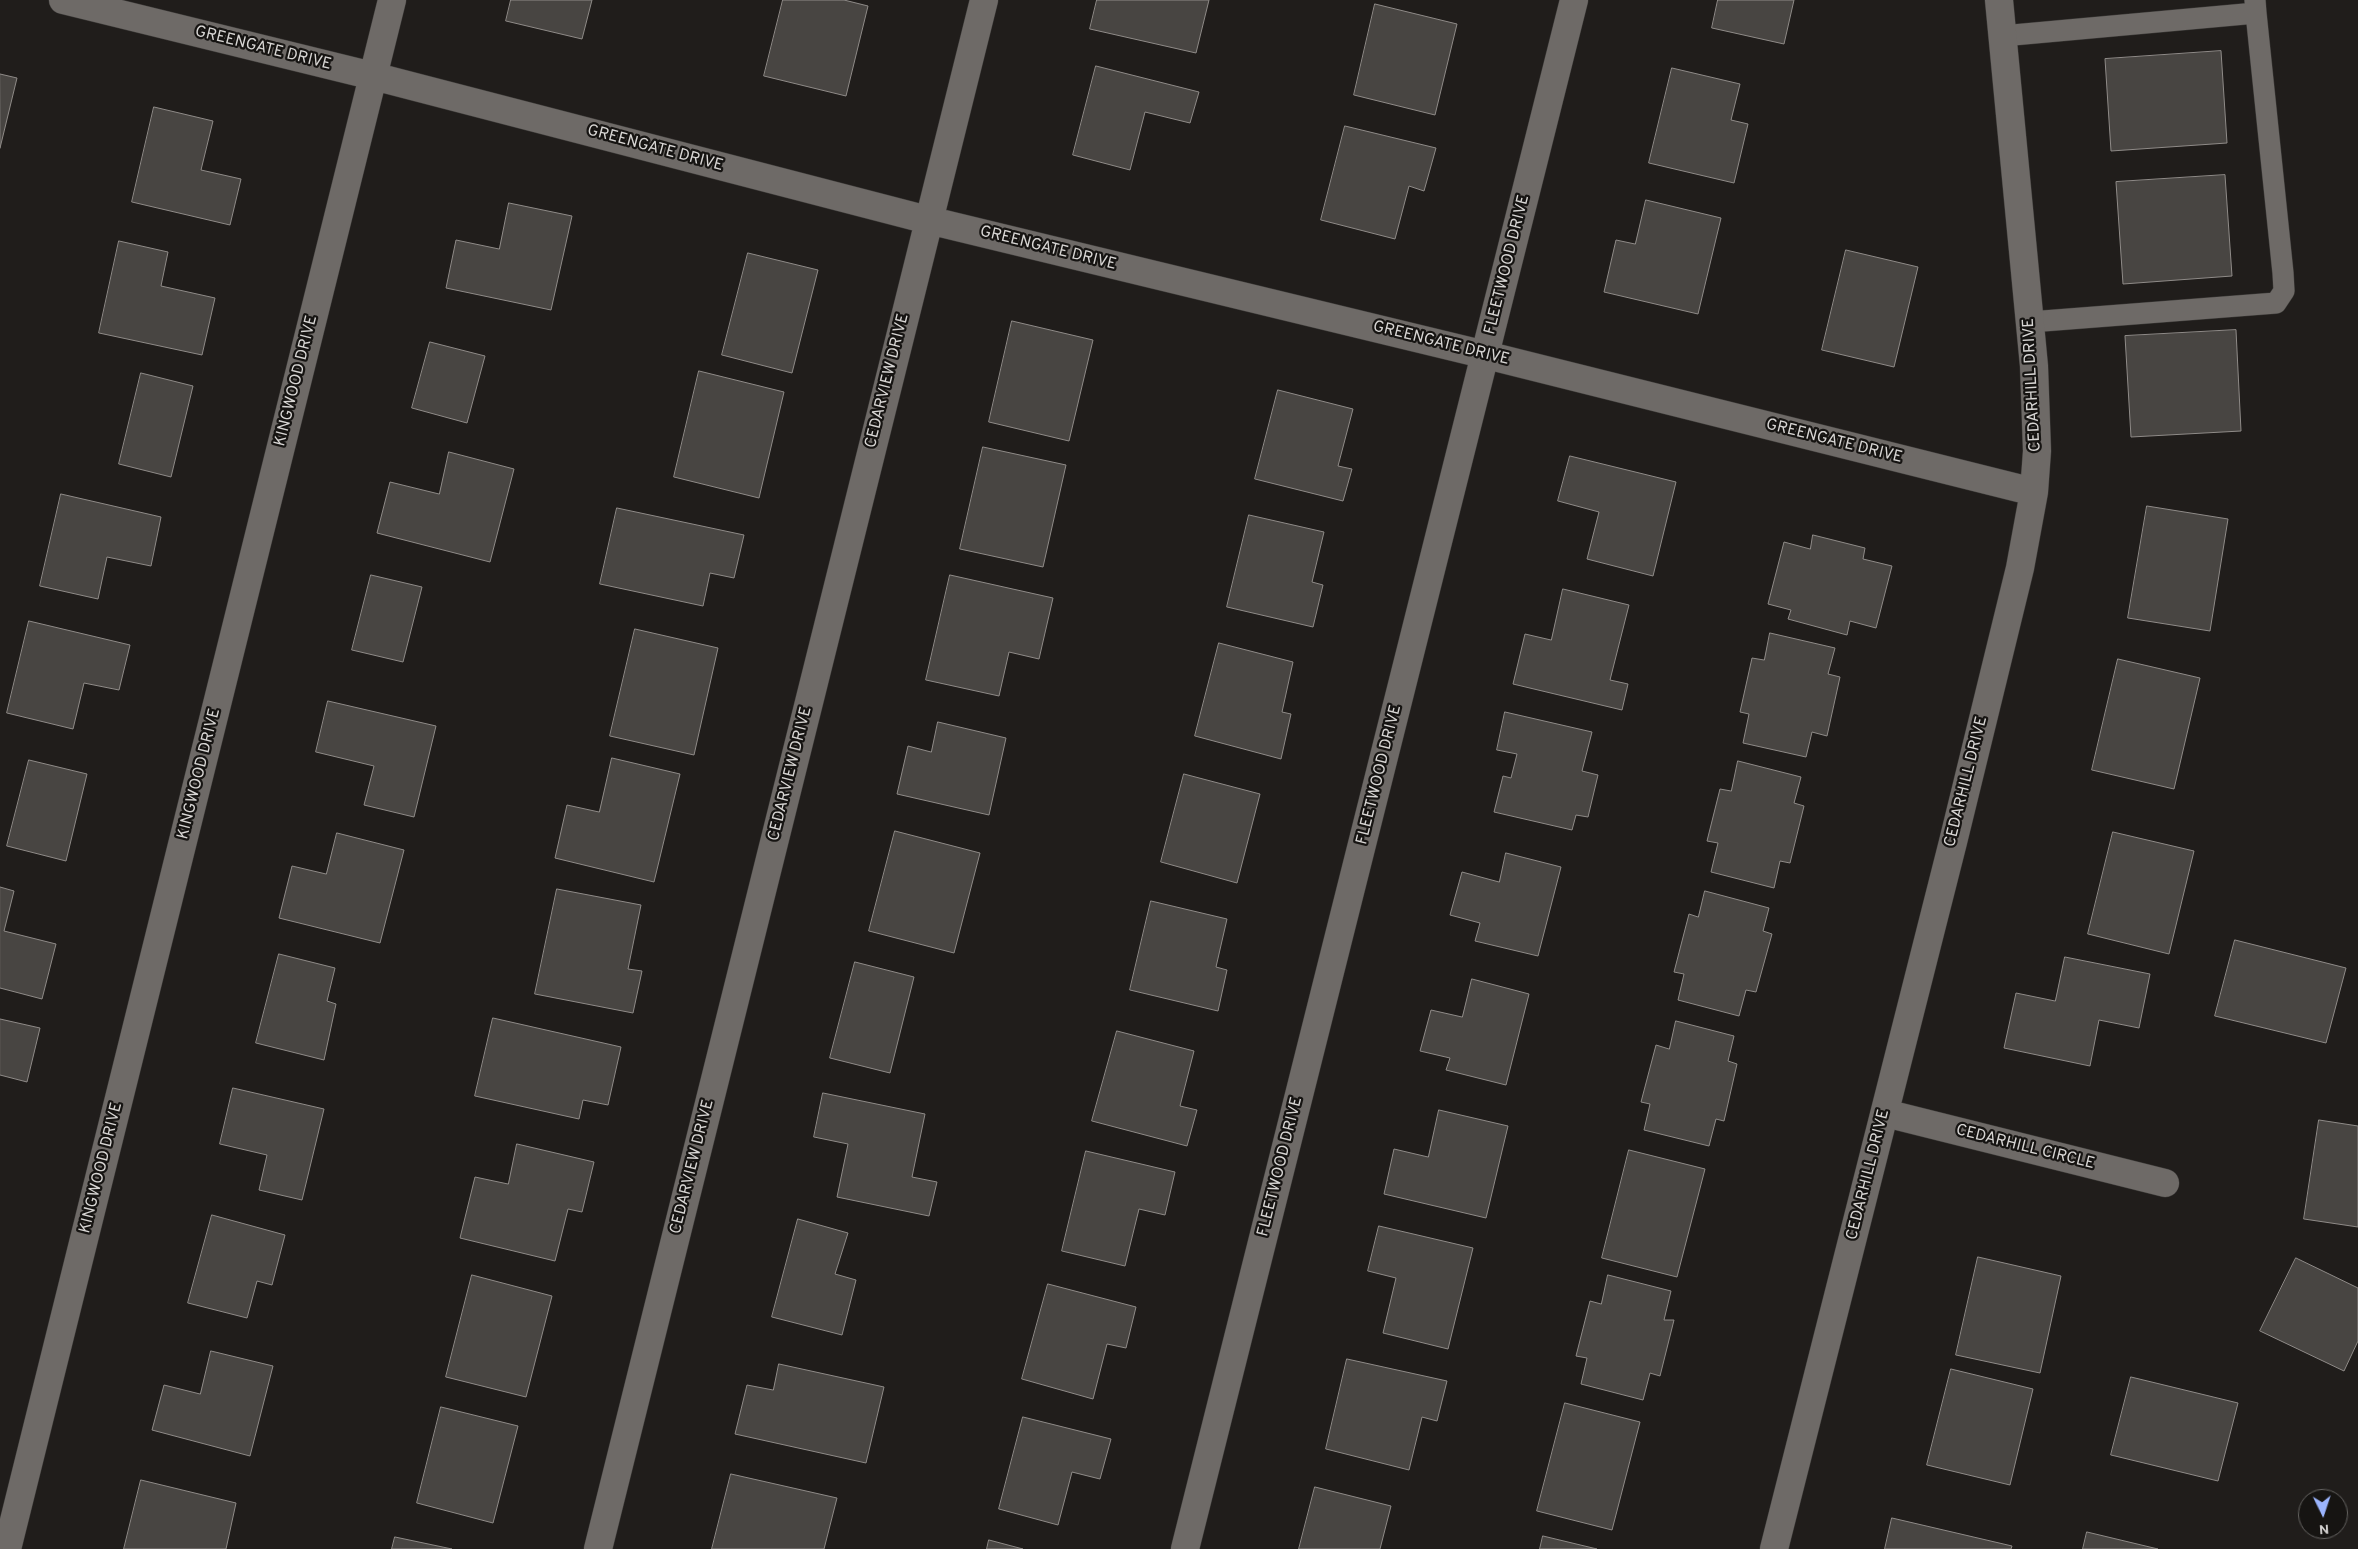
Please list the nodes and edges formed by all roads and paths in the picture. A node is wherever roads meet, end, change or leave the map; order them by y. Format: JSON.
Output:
{"nodes":[{"id":1,"x":63,"y":0,"type":"edge"},
{"id":2,"x":392,"y":0,"type":"edge"},
{"id":3,"x":984,"y":0,"type":"edge"},
{"id":4,"x":1574,"y":0,"type":"edge"},
{"id":5,"x":1998,"y":0,"type":"edge"},
{"id":6,"x":2255,"y":6,"type":"edge"},
{"id":7,"x":2002,"y":36,"type":"junction"},
{"id":8,"x":373,"y":76,"type":"junction"},
{"id":9,"x":928,"y":220,"type":"junction"},
{"id":10,"x":2030,"y":322,"type":"junction"},
{"id":11,"x":1486,"y":355,"type":"junction"},
{"id":12,"x":2034,"y":492,"type":"junction"},
{"id":13,"x":1885,"y":1113,"type":"junction"},
{"id":14,"x":2165,"y":1183,"type":"dead end"},
{"id":15,"x":7,"y":1549,"type":"edge"},
{"id":16,"x":598,"y":1549,"type":"edge"},
{"id":17,"x":1185,"y":1549,"type":"edge"},
{"id":18,"x":1774,"y":1549,"type":"edge"}],
"edges":[{"from":1,"to":8,"type":"street","name":"GREENGATE DRIVE"},
{"from":2,"to":8,"type":"street","name":"KINGWOOD DRIVE"},
{"from":3,"to":9,"type":"street","name":"CEDARVIEW DRIVE"},
{"from":4,"to":11,"type":"street","name":"FLEETWOOD DRIVE"},
{"from":5,"to":7,"type":"street","name":"CEDARHILL DRIVE"},
{"from":6,"to":7,"type":"lane"},
{"from":6,"to":10,"type":"lane"},
{"from":7,"to":10,"type":"street","name":"CEDARHILL DRIVE"},
{"from":8,"to":9,"type":"street","name":"GREENGATE DRIVE"},
{"from":8,"to":15,"type":"street","name":"KINGWOOD DRIVE"},
{"from":9,"to":11,"type":"street","name":"GREENGATE DRIVE"},
{"from":9,"to":16,"type":"street","name":"CEDARVIEW DRIVE"},
{"from":10,"to":12,"type":"street","name":"CEDARHILL DRIVE"},
{"from":11,"to":12,"type":"street","name":"GREENGATE DRIVE"},
{"from":11,"to":17,"type":"street","name":"FLEETWOOD DRIVE"},
{"from":12,"to":13,"type":"street","name":"CEDARHILL DRIVE"},
{"from":13,"to":14,"type":"street","name":"CEDARHILL CIRCLE"},
{"from":13,"to":18,"type":"street","name":"CEDARHILL DRIVE"}]}
